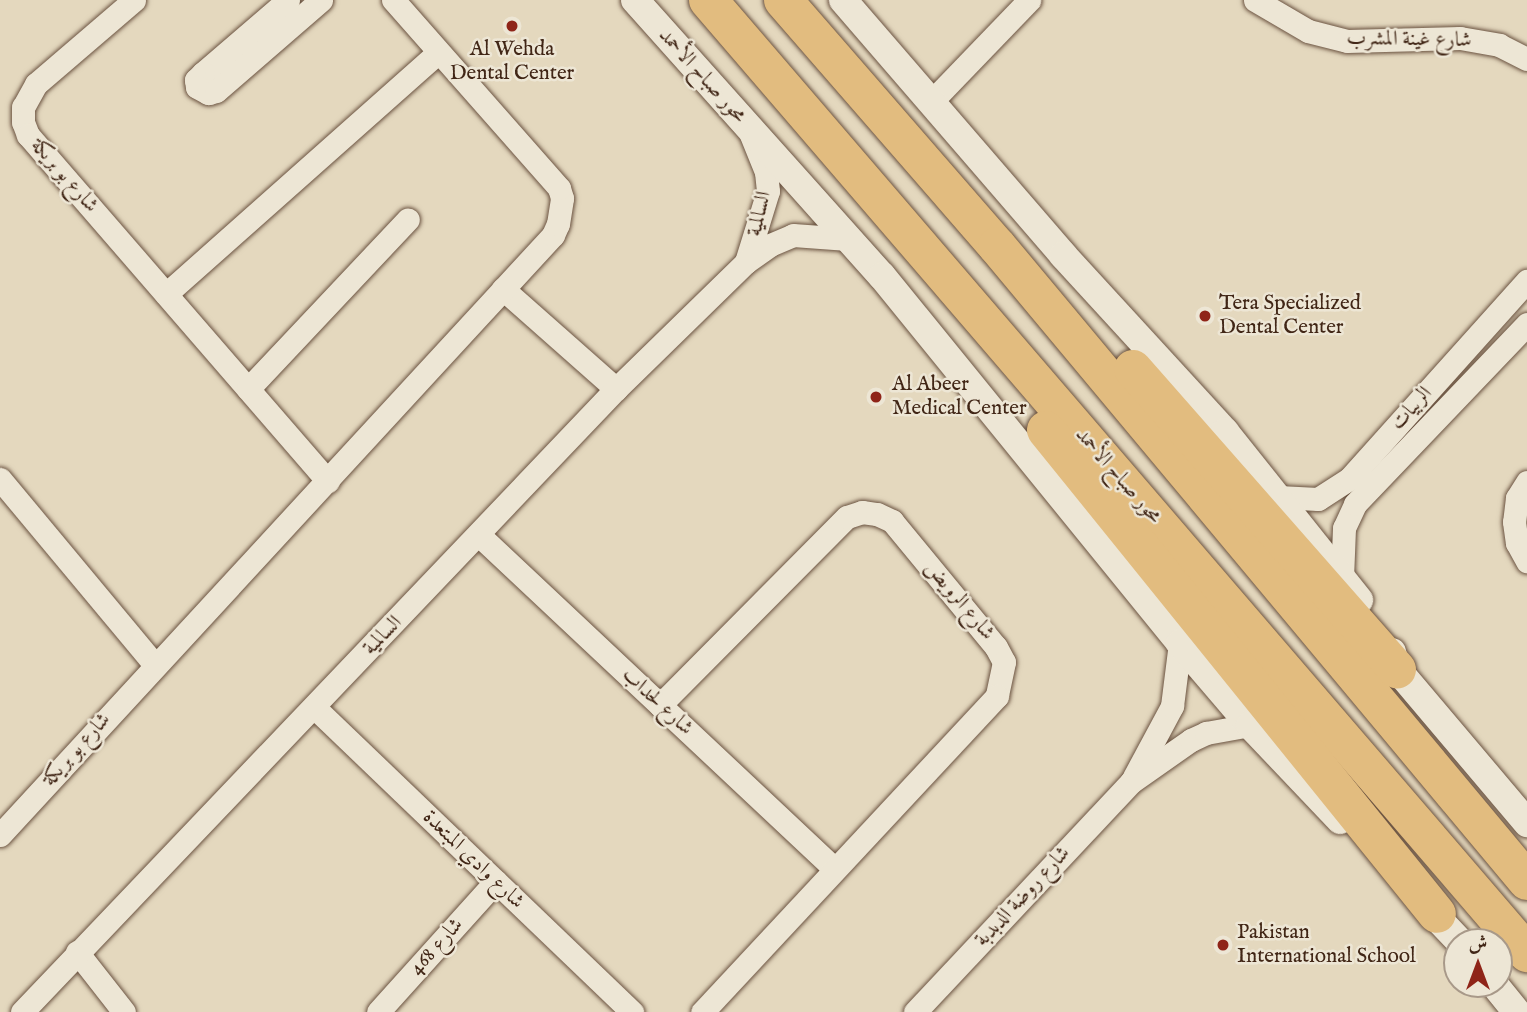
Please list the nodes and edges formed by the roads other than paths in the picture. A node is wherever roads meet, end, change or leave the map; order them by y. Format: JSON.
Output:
{"nodes":[{"id":1,"x":134,"y":0,"type":"edge"},
{"id":2,"x":288,"y":0,"type":"edge"},
{"id":3,"x":321,"y":0,"type":"edge"},
{"id":4,"x":393,"y":0,"type":"edge"},
{"id":5,"x":635,"y":0,"type":"edge"},
{"id":6,"x":708,"y":0,"type":"edge"},
{"id":7,"x":783,"y":0,"type":"edge"},
{"id":8,"x":843,"y":0,"type":"edge"},
{"id":9,"x":1029,"y":0,"type":"edge"},
{"id":10,"x":1255,"y":0,"type":"edge"},
{"id":11,"x":437,"y":53,"type":"junction"},
{"id":12,"x":1527,"y":59,"type":"edge"},
{"id":13,"x":930,"y":103,"type":"junction"},
{"id":14,"x":873,"y":104,"type":"junction"},
{"id":15,"x":748,"y":127,"type":"junction"},
{"id":16,"x":408,"y":219,"type":"dead end"},
{"id":17,"x":848,"y":239,"type":"junction"},
{"id":18,"x":923,"y":249,"type":"junction"},
{"id":19,"x":746,"y":262,"type":"junction"},
{"id":20,"x":1527,"y":282,"type":"edge"},
{"id":21,"x":503,"y":289,"type":"junction"},
{"id":22,"x":166,"y":294,"type":"junction"},
{"id":23,"x":1527,"y":324,"type":"edge"},
{"id":24,"x":248,"y":389,"type":"junction"},
{"id":25,"x":616,"y":389,"type":"junction"},
{"id":26,"x":0,"y":479,"type":"edge"},
{"id":27,"x":328,"y":481,"type":"junction"},
{"id":28,"x":1527,"y":482,"type":"edge"},
{"id":29,"x":1278,"y":497,"type":"junction"},
{"id":30,"x":480,"y":536,"type":"junction"},
{"id":31,"x":1527,"y":561,"type":"edge"},
{"id":32,"x":1342,"y":578,"type":"junction"},
{"id":33,"x":1180,"y":643,"type":"junction"},
{"id":34,"x":154,"y":664,"type":"junction"},
{"id":35,"x":1397,"y":669,"type":"junction"},
{"id":36,"x":660,"y":705,"type":"junction"},
{"id":37,"x":314,"y":707,"type":"junction"},
{"id":38,"x":1250,"y":725,"type":"junction"},
{"id":39,"x":1130,"y":782,"type":"junction"},
{"id":40,"x":1527,"y":823,"type":"edge"},
{"id":41,"x":0,"y":835,"type":"edge"},
{"id":42,"x":834,"y":869,"type":"junction"},
{"id":43,"x":496,"y":881,"type":"junction"},
{"id":44,"x":1527,"y":881,"type":"edge"},
{"id":45,"x":1448,"y":928,"type":"edge"},
{"id":46,"x":78,"y":952,"type":"junction"},
{"id":47,"x":1527,"y":953,"type":"edge"},
{"id":48,"x":1506,"y":998,"type":"edge"},
{"id":49,"x":22,"y":1012,"type":"edge"},
{"id":50,"x":124,"y":1012,"type":"edge"},
{"id":51,"x":378,"y":1012,"type":"edge"},
{"id":52,"x":632,"y":1012,"type":"edge"},
{"id":53,"x":702,"y":1012,"type":"edge"},
{"id":54,"x":915,"y":1012,"type":"edge"},
{"id":55,"x":1517,"y":1012,"type":"edge"}],
"edges":[{"from":1,"to":22,"type":"street","name":"شارع بو بريكة"},
{"from":2,"to":3,"type":"street"},
{"from":4,"to":11,"type":"street","name":"شارع بو بريكة"},
{"from":5,"to":15,"type":"street","name":"محور صباح الأحمد"},
{"from":6,"to":18,"type":"highway","name":"محور صباح الأحمد"},
{"from":7,"to":14,"type":"highway"},
{"from":8,"to":13,"type":"street"},
{"from":9,"to":13,"type":"street"},
{"from":10,"to":12,"type":"street","name":"شارع غينة المشرب"},
{"from":11,"to":21,"type":"street","name":"شارع بو بريكة"},
{"from":11,"to":22,"type":"street"},
{"from":13,"to":29,"type":"street"},
{"from":14,"to":35,"type":"highway"},
{"from":14,"to":44,"type":"highway"},
{"from":15,"to":17,"type":"street","name":"محور صباح الأحمد"},
{"from":15,"to":19,"type":"street","name":"السالمية"},
{"from":16,"to":24,"type":"street"},
{"from":17,"to":19,"type":"street","name":"السالمية"},
{"from":17,"to":33,"type":"street","name":"محور صباح الأحمد"},
{"from":18,"to":45,"type":"highway"},
{"from":18,"to":47,"type":"highway","name":"محور صباح الأحمد"},
{"from":19,"to":25,"type":"street","name":"السالمية"},
{"from":20,"to":29,"type":"street","name":"الربيات"},
{"from":21,"to":25,"type":"street"},
{"from":21,"to":27,"type":"street","name":"شارع بو بريكة"},
{"from":22,"to":24,"type":"street","name":"شارع بو بريكة"},
{"from":23,"to":32,"type":"street","name":"الربيات"},
{"from":24,"to":27,"type":"street","name":"شارع بو بريكة"},
{"from":25,"to":30,"type":"street","name":"السالمية"},
{"from":26,"to":34,"type":"street"},
{"from":27,"to":34,"type":"street","name":"شارع بو بريكة"},
{"from":28,"to":31,"type":"street"},
{"from":29,"to":32,"type":"street"},
{"from":30,"to":36,"type":"street","name":"شارع لحداب"},
{"from":30,"to":37,"type":"street","name":"السالمية"},
{"from":32,"to":35,"type":"street"},
{"from":33,"to":38,"type":"street","name":"محور صباح الأحمد"},
{"from":33,"to":39,"type":"street","name":"شارع روضة الدبدبة"},
{"from":34,"to":41,"type":"street","name":"شارع بو بريكة"},
{"from":35,"to":40,"type":"street"},
{"from":36,"to":42,"type":"street","name":"شارع لحداب"},
{"from":36,"to":42,"type":"street","name":"شارع الرويض"},
{"from":37,"to":43,"type":"street","name":"شارع وادي المبتعدة"},
{"from":37,"to":46,"type":"street","name":"السالمية"},
{"from":38,"to":39,"type":"street","name":"شارع روضة الدبدبة"},
{"from":38,"to":45,"type":"street","name":"محور صباح الأحمد"},
{"from":39,"to":54,"type":"street","name":"شارع روضة الدبدبة"},
{"from":42,"to":53,"type":"street","name":"شارع الرويض"},
{"from":43,"to":51,"type":"street","name":"شارع 468"},
{"from":43,"to":52,"type":"street","name":"شارع وادي المبتعدة"},
{"from":46,"to":49,"type":"street","name":"السالمية"},
{"from":46,"to":50,"type":"street"},
{"from":48,"to":55,"type":"street"}]}
